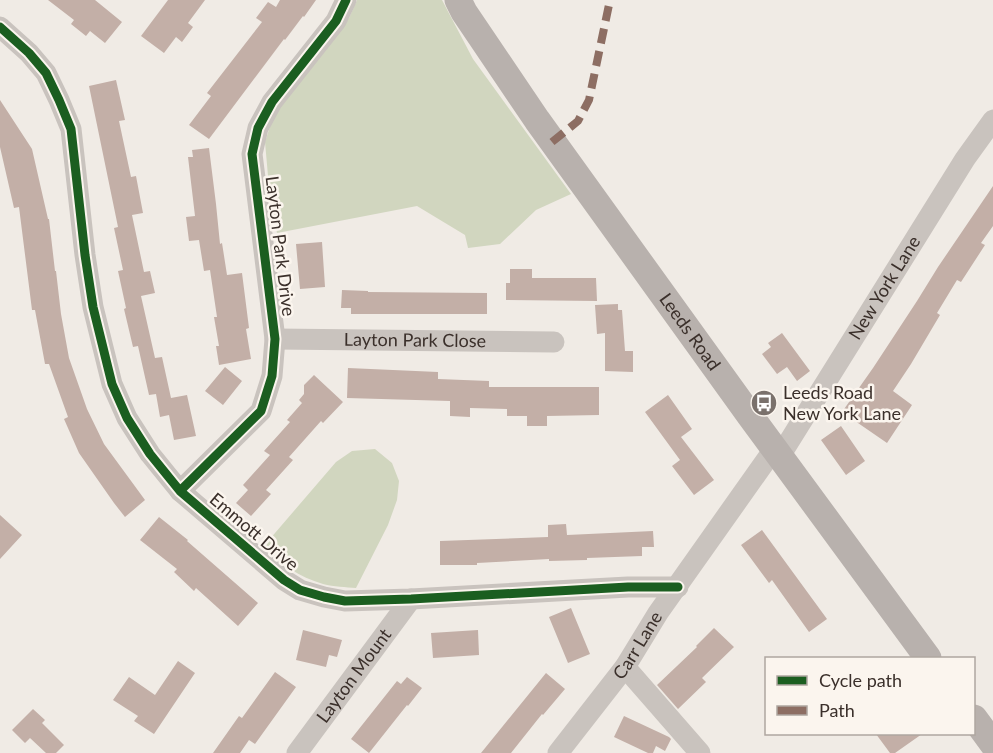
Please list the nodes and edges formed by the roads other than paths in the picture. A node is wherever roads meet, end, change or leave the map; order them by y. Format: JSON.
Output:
{"nodes":[{"id":1,"x":346,"y":0,"type":"edge"},
{"id":2,"x":458,"y":0,"type":"edge"},
{"id":3,"x":0,"y":27,"type":"edge"},
{"id":4,"x":993,"y":120,"type":"edge"},
{"id":5,"x":275,"y":339,"type":"junction"},
{"id":6,"x":554,"y":342,"type":"dead end"},
{"id":7,"x":777,"y":453,"type":"junction"},
{"id":8,"x":180,"y":491,"type":"junction"},
{"id":9,"x":678,"y":587,"type":"junction"},
{"id":10,"x":411,"y":599,"type":"junction"},
{"id":11,"x":927,"y":657,"type":"edge"},
{"id":12,"x":625,"y":667,"type":"junction"},
{"id":13,"x":975,"y":719,"type":"edge"},
{"id":14,"x":993,"y":744,"type":"edge"},
{"id":15,"x":297,"y":753,"type":"edge"},
{"id":16,"x":558,"y":753,"type":"edge"},
{"id":17,"x":700,"y":753,"type":"edge"}],
"edges":[{"from":1,"to":5,"type":"street","name":"Layton Park Drive"},
{"from":2,"to":7,"type":"main road","name":"Leeds Road"},
{"from":3,"to":8,"type":"street","name":"Emmott Drive"},
{"from":4,"to":7,"type":"street","name":"New York Lane"},
{"from":5,"to":6,"type":"street","name":"Layton Park Close"},
{"from":5,"to":8,"type":"street","name":"Layton Park Drive"},
{"from":7,"to":9,"type":"street","name":"Carr Lane"},
{"from":7,"to":11,"type":"main road","name":"Leeds Road"},
{"from":8,"to":10,"type":"street","name":"Emmott Drive"},
{"from":9,"to":10,"type":"street","name":"Emmott Drive"},
{"from":9,"to":12,"type":"street","name":"Carr Lane"},
{"from":10,"to":15,"type":"street","name":"Layton Mount"},
{"from":12,"to":16,"type":"street","name":"Carr Lane"},
{"from":12,"to":17,"type":"street"},
{"from":13,"to":14,"type":"main road"}]}
